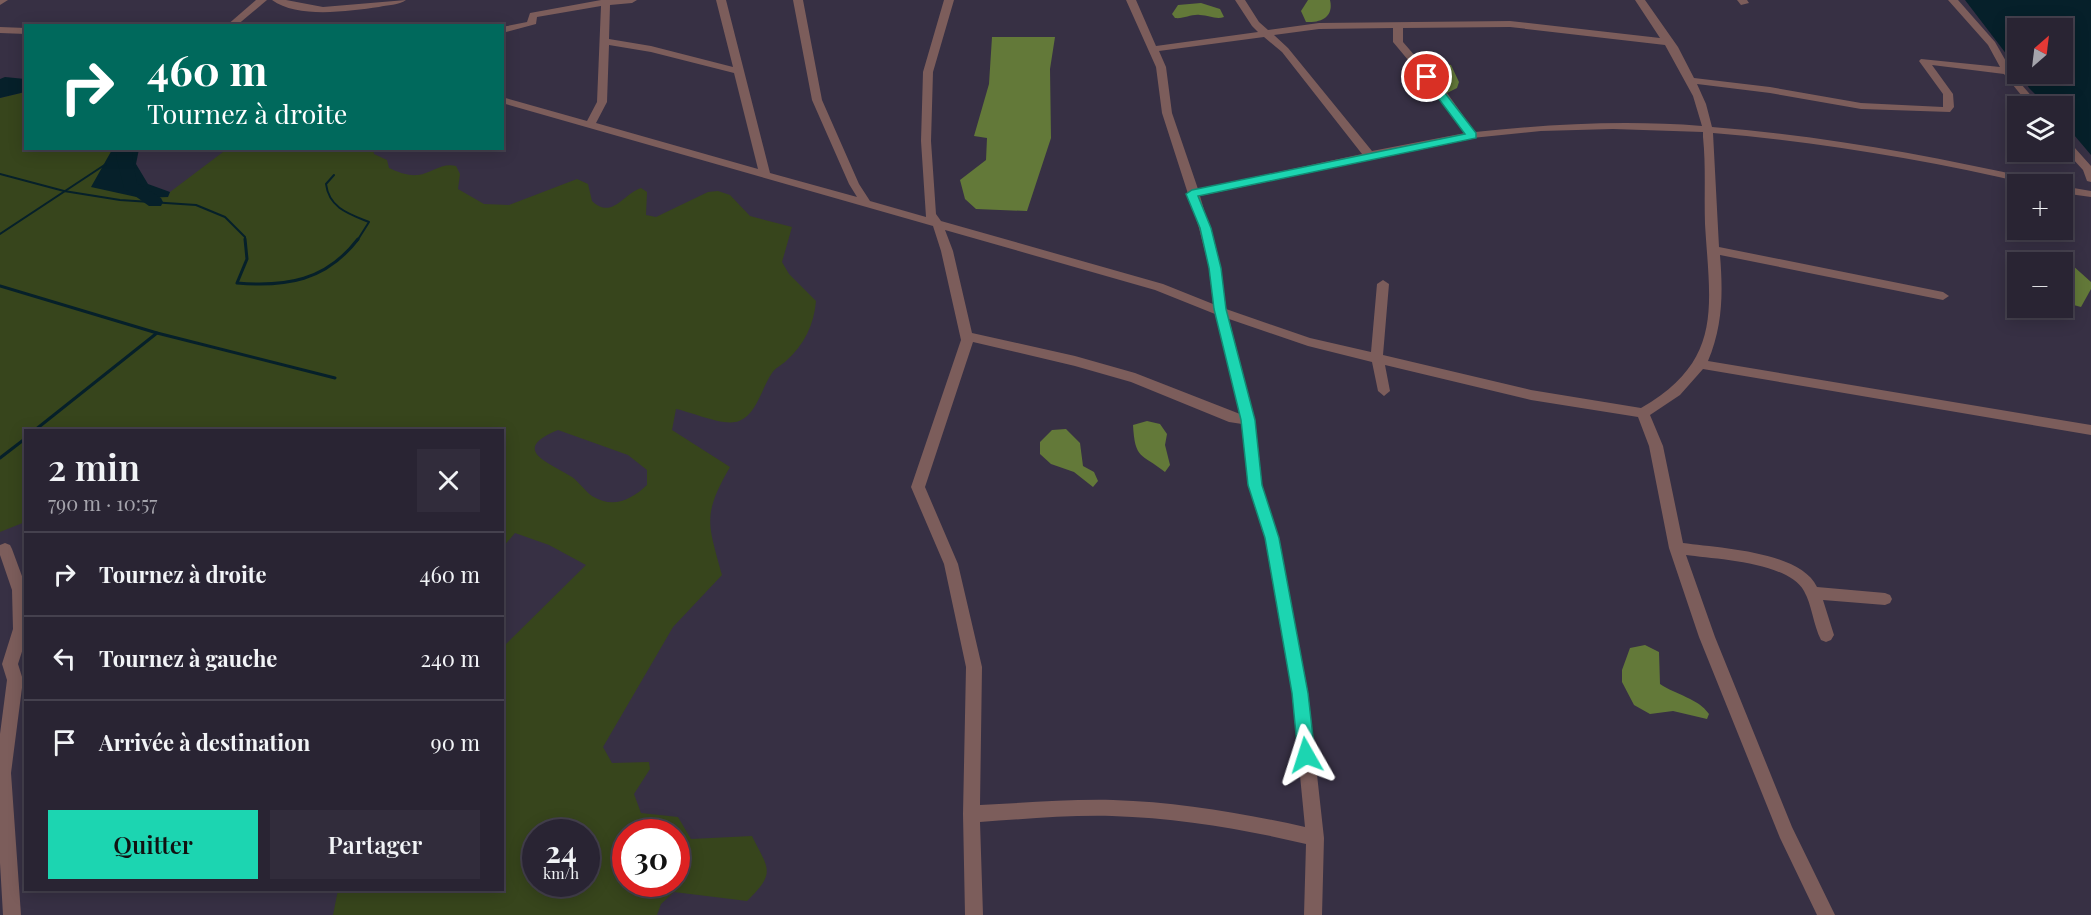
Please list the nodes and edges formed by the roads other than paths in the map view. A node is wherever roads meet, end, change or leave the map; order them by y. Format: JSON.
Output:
{"nodes":[{"id":1,"x":262,"y":0,"type":"edge"},
{"id":2,"x":277,"y":0,"type":"edge"},
{"id":3,"x":401,"y":0,"type":"edge"},
{"id":4,"x":632,"y":0,"type":"edge"},
{"id":5,"x":721,"y":0,"type":"edge"},
{"id":6,"x":798,"y":0,"type":"edge"},
{"id":7,"x":952,"y":0,"type":"edge"},
{"id":8,"x":1131,"y":0,"type":"edge"},
{"id":9,"x":1240,"y":0,"type":"edge"},
{"id":10,"x":1640,"y":0,"type":"edge"},
{"id":11,"x":1953,"y":0,"type":"edge"},
{"id":12,"x":374,"y":2,"type":"edge"},
{"id":13,"x":605,"y":2,"type":"edge"},
{"id":14,"x":233,"y":24,"type":"edge"},
{"id":15,"x":1398,"y":24,"type":"junction"},
{"id":16,"x":0,"y":30,"type":"edge"},
{"id":17,"x":504,"y":30,"type":"edge"},
{"id":18,"x":24,"y":31,"type":"edge"},
{"id":19,"x":1266,"y":33,"type":"junction"},
{"id":20,"x":605,"y":41,"type":"junction"},
{"id":21,"x":1666,"y":42,"type":"junction"},
{"id":22,"x":1155,"y":49,"type":"junction"},
{"id":23,"x":740,"y":71,"type":"junction"},
{"id":24,"x":2007,"y":71,"type":"joint"},
{"id":25,"x":1689,"y":80,"type":"junction"},
{"id":26,"x":2017,"y":84,"type":"edge"},
{"id":27,"x":2026,"y":96,"type":"edge"},
{"id":28,"x":504,"y":101,"type":"edge"},
{"id":29,"x":591,"y":123,"type":"junction"},
{"id":30,"x":1707,"y":130,"type":"junction"},
{"id":31,"x":1472,"y":135,"type":"junction"},
{"id":32,"x":2073,"y":152,"type":"edge"},
{"id":33,"x":1369,"y":155,"type":"junction"},
{"id":34,"x":765,"y":175,"type":"junction"},
{"id":35,"x":2007,"y":176,"type":"edge"},
{"id":36,"x":2091,"y":179,"type":"edge"},
{"id":37,"x":2073,"y":191,"type":"edge"},
{"id":38,"x":1192,"y":194,"type":"junction"},
{"id":39,"x":2091,"y":194,"type":"edge"},
{"id":40,"x":867,"y":205,"type":"junction"},
{"id":41,"x":938,"y":225,"type":"junction"},
{"id":42,"x":1714,"y":250,"type":"junction"},
{"id":43,"x":1383,"y":284,"type":"dead end"},
{"id":44,"x":1943,"y":296,"type":"dead end"},
{"id":45,"x":1220,"y":309,"type":"junction"},
{"id":46,"x":967,"y":336,"type":"junction"},
{"id":47,"x":1377,"y":356,"type":"junction"},
{"id":48,"x":1700,"y":364,"type":"junction"},
{"id":49,"x":1384,"y":391,"type":"dead end"},
{"id":50,"x":1643,"y":413,"type":"junction"},
{"id":51,"x":1248,"y":420,"type":"junction"},
{"id":52,"x":2091,"y":430,"type":"edge"},
{"id":53,"x":1676,"y":548,"type":"junction"},
{"id":54,"x":5,"y":549,"type":"dead end"},
{"id":55,"x":1812,"y":593,"type":"junction"},
{"id":56,"x":1885,"y":599,"type":"dead end"},
{"id":57,"x":1826,"y":635,"type":"dead end"},
{"id":58,"x":971,"y":814,"type":"junction"},
{"id":59,"x":1315,"y":838,"type":"junction"},
{"id":60,"x":12,"y":915,"type":"edge"},
{"id":61,"x":974,"y":915,"type":"edge"},
{"id":62,"x":1313,"y":915,"type":"edge"},
{"id":63,"x":1826,"y":915,"type":"edge"}],
"edges":[{"from":1,"to":14,"type":"street"},
{"from":2,"to":12,"type":"street"},
{"from":3,"to":12,"type":"street"},
{"from":4,"to":13,"type":"street"},
{"from":5,"to":23,"type":"street"},
{"from":6,"to":40,"type":"street"},
{"from":7,"to":41,"type":"street"},
{"from":8,"to":22,"type":"street"},
{"from":9,"to":19,"type":"street"},
{"from":10,"to":21,"type":"street"},
{"from":11,"to":24,"type":"street"},
{"from":13,"to":17,"type":"street"},
{"from":13,"to":20,"type":"street"},
{"from":15,"to":19,"type":"street"},
{"from":15,"to":21,"type":"street"},
{"from":15,"to":31,"type":"street"},
{"from":16,"to":18,"type":"street"},
{"from":19,"to":22,"type":"street"},
{"from":19,"to":33,"type":"street"},
{"from":20,"to":23,"type":"street"},
{"from":20,"to":29,"type":"street"},
{"from":21,"to":25,"type":"street"},
{"from":22,"to":38,"type":"street"},
{"from":23,"to":34,"type":"street"},
{"from":24,"to":25,"type":"street"},
{"from":25,"to":30,"type":"street"},
{"from":26,"to":27,"type":"street"},
{"from":28,"to":29,"type":"street"},
{"from":29,"to":34,"type":"street"},
{"from":30,"to":31,"type":"street"},
{"from":30,"to":35,"type":"street"},
{"from":30,"to":42,"type":"street"},
{"from":31,"to":33,"type":"street"},
{"from":32,"to":36,"type":"street"},
{"from":33,"to":38,"type":"street"},
{"from":34,"to":40,"type":"street"},
{"from":37,"to":39,"type":"street"},
{"from":38,"to":45,"type":"street"},
{"from":40,"to":41,"type":"street"},
{"from":41,"to":45,"type":"street"},
{"from":41,"to":46,"type":"street"},
{"from":42,"to":44,"type":"street"},
{"from":42,"to":48,"type":"street"},
{"from":43,"to":47,"type":"street"},
{"from":45,"to":47,"type":"street"},
{"from":45,"to":51,"type":"street"},
{"from":46,"to":51,"type":"street"},
{"from":46,"to":58,"type":"street"},
{"from":47,"to":49,"type":"street"},
{"from":47,"to":50,"type":"street"},
{"from":48,"to":50,"type":"street"},
{"from":48,"to":52,"type":"street"},
{"from":50,"to":53,"type":"street"},
{"from":51,"to":59,"type":"street"},
{"from":53,"to":55,"type":"street"},
{"from":53,"to":63,"type":"street"},
{"from":54,"to":60,"type":"street"},
{"from":55,"to":56,"type":"street"},
{"from":55,"to":57,"type":"street"},
{"from":58,"to":59,"type":"street"},
{"from":58,"to":61,"type":"street"},
{"from":59,"to":62,"type":"street"}]}
